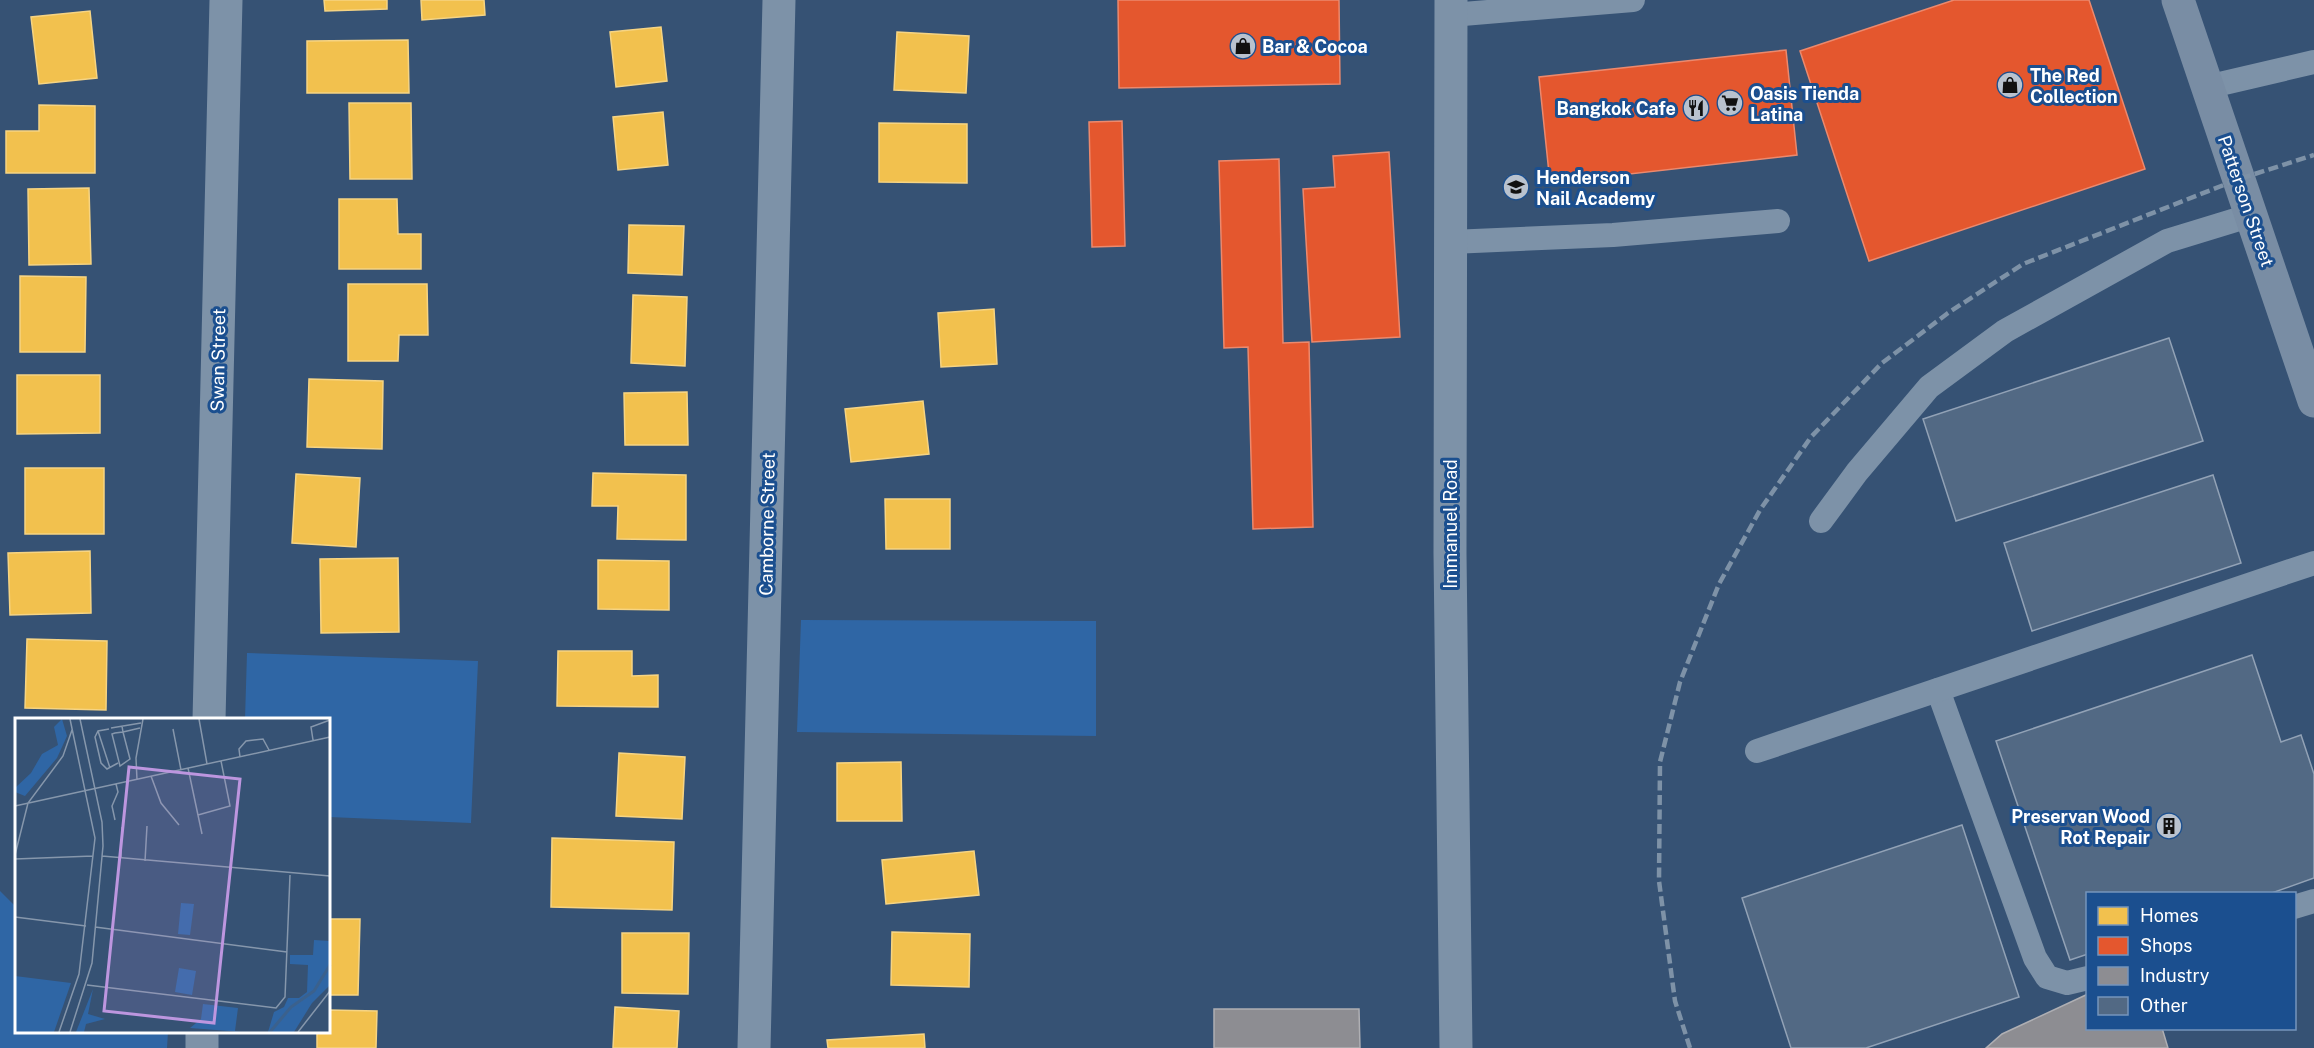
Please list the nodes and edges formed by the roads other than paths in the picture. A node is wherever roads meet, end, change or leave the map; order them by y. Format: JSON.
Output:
{"nodes":[{"id":1,"x":226,"y":0,"type":"edge"},
{"id":2,"x":779,"y":0,"type":"edge"},
{"id":3,"x":1633,"y":0,"type":"edge"},
{"id":4,"x":2178,"y":0,"type":"edge"},
{"id":5,"x":1451,"y":7,"type":"edge"},
{"id":6,"x":2314,"y":62,"type":"edge"},
{"id":7,"x":2207,"y":87,"type":"junction"},
{"id":8,"x":2252,"y":215,"type":"junction"},
{"id":9,"x":1778,"y":221,"type":"dead end"},
{"id":10,"x":1450,"y":242,"type":"junction"},
{"id":11,"x":2314,"y":401,"type":"edge"},
{"id":12,"x":1821,"y":521,"type":"dead end"},
{"id":13,"x":2314,"y":563,"type":"edge"},
{"id":14,"x":1938,"y":690,"type":"junction"},
{"id":15,"x":209,"y":718,"type":"edge"},
{"id":16,"x":1756,"y":751,"type":"dead end"},
{"id":17,"x":2314,"y":901,"type":"edge"},
{"id":18,"x":2296,"y":908,"type":"edge"},
{"id":19,"x":2086,"y":978,"type":"edge"},
{"id":20,"x":202,"y":1033,"type":"edge"},
{"id":21,"x":201,"y":1048,"type":"edge"},
{"id":22,"x":754,"y":1048,"type":"edge"},
{"id":23,"x":1456,"y":1048,"type":"edge"}],
"edges":[{"from":1,"to":15,"type":"street","name":"Swan Street"},
{"from":2,"to":22,"type":"street","name":"Camborne Street"},
{"from":3,"to":5,"type":"lane"},
{"from":4,"to":7,"type":"main road","name":"Patterson Street"},
{"from":5,"to":10,"type":"street","name":"Immanuel Road"},
{"from":6,"to":7,"type":"lane"},
{"from":7,"to":8,"type":"main road","name":"Patterson Street"},
{"from":8,"to":11,"type":"main road","name":"Patterson Street"},
{"from":8,"to":12,"type":"lane"},
{"from":9,"to":10,"type":"lane"},
{"from":10,"to":23,"type":"street","name":"Immanuel Road"},
{"from":13,"to":14,"type":"lane"},
{"from":14,"to":16,"type":"lane"},
{"from":14,"to":19,"type":"lane"},
{"from":17,"to":18,"type":"lane"},
{"from":20,"to":21,"type":"street"}]}
